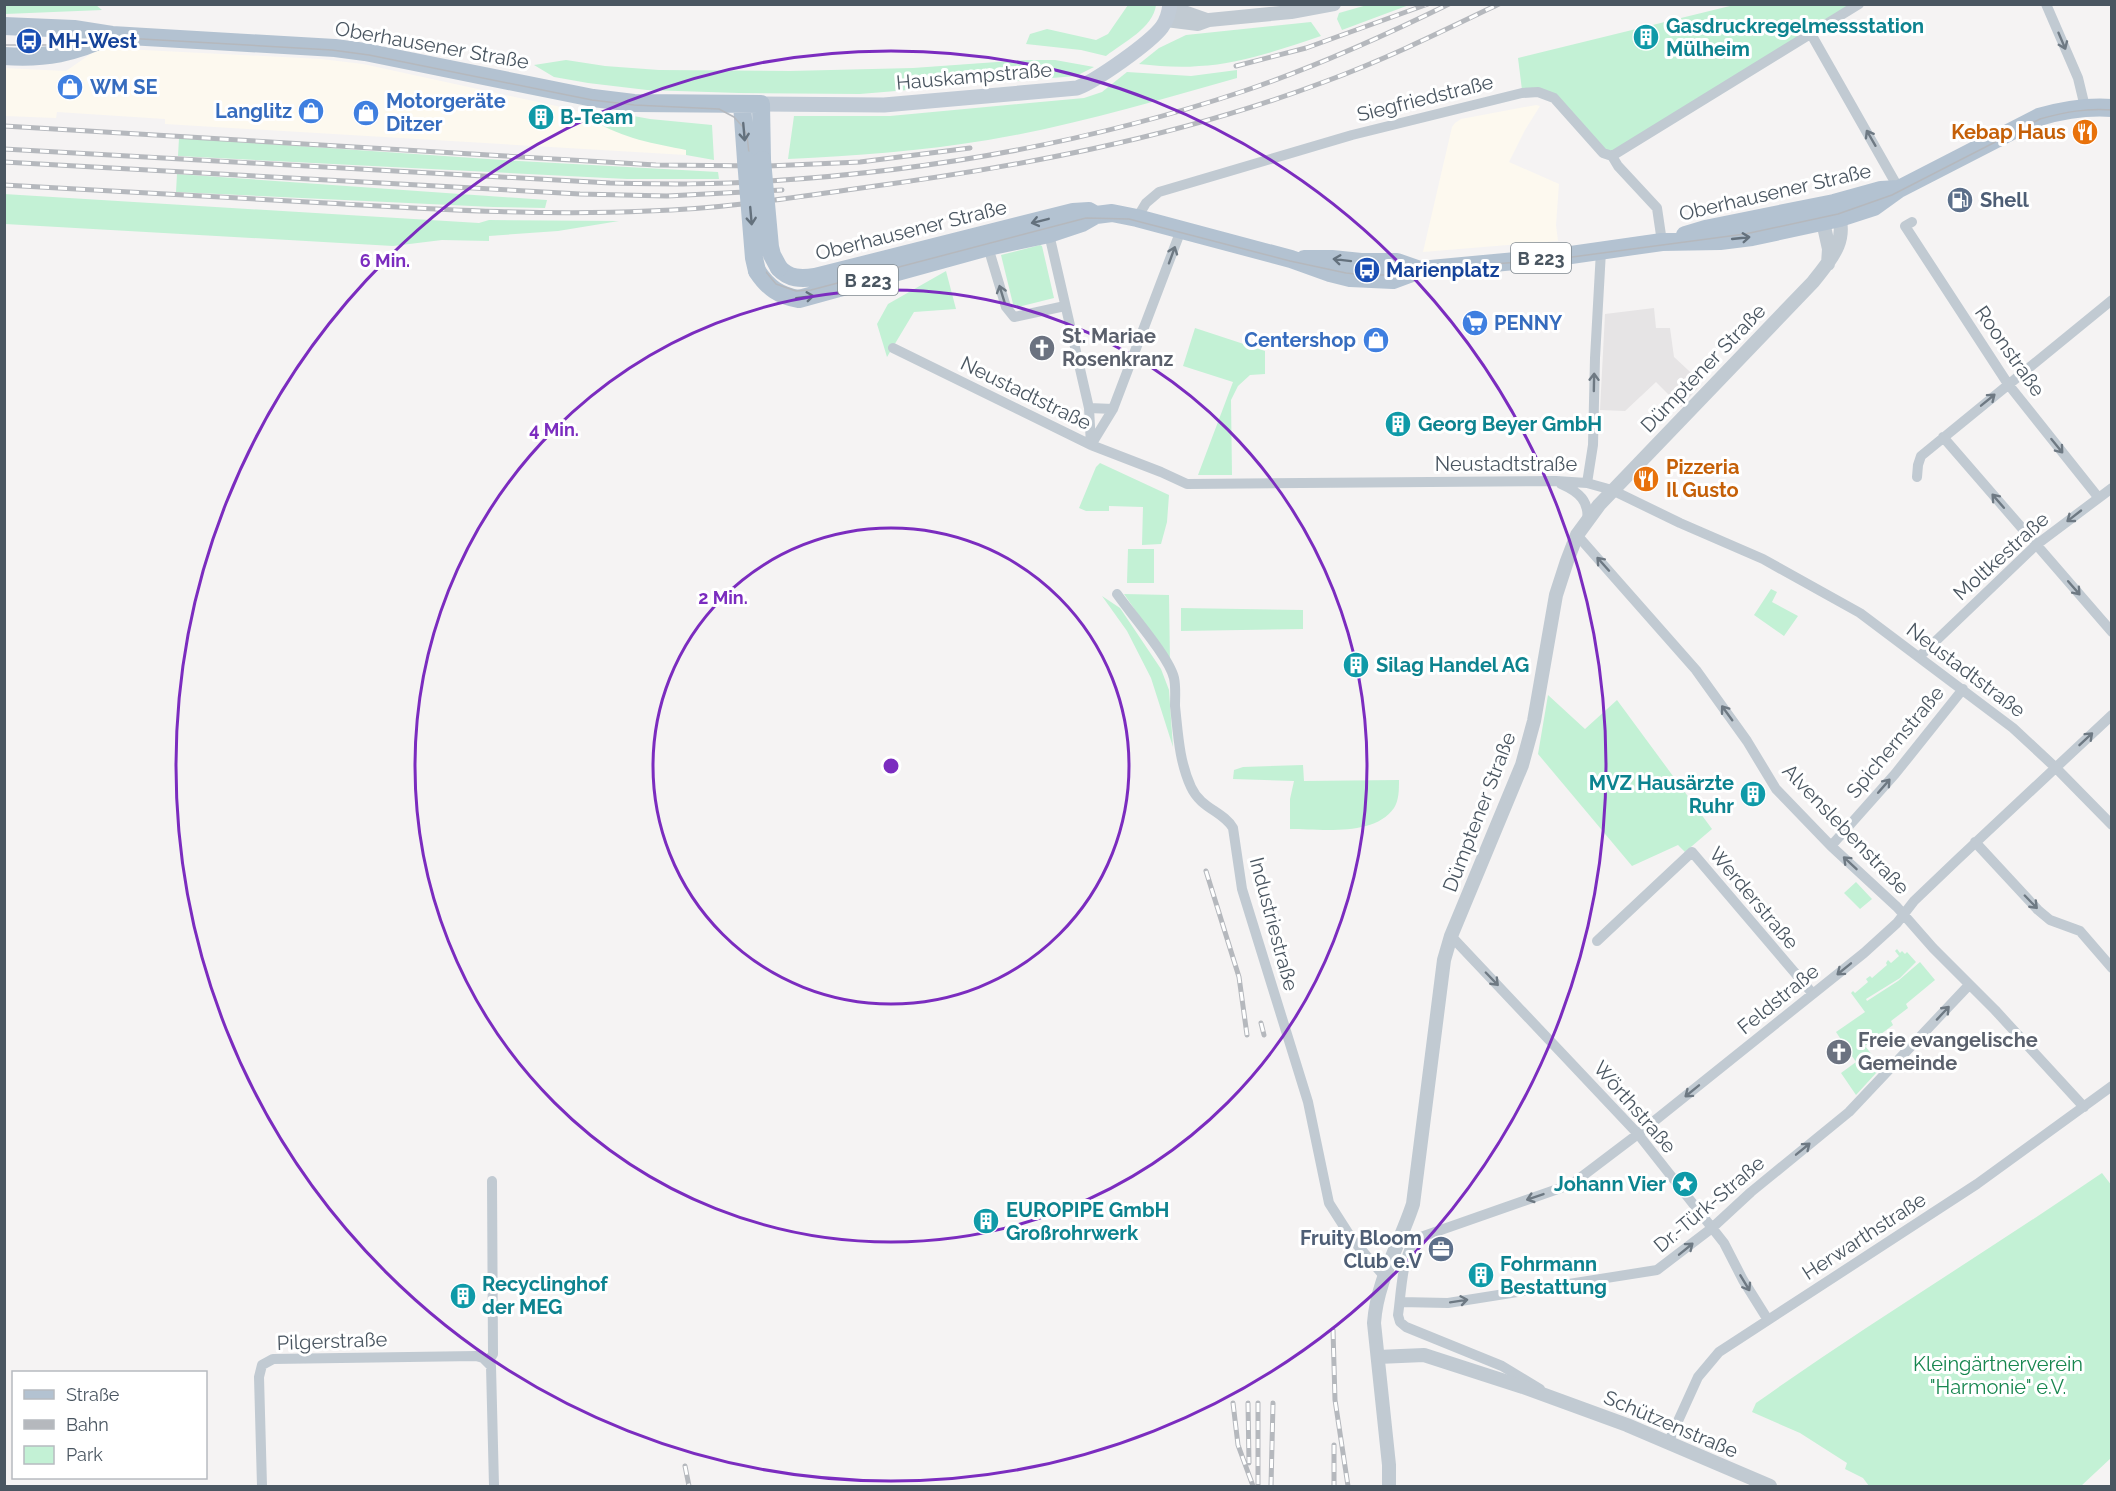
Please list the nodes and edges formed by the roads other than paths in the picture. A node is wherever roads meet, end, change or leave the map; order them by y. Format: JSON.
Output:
{"nodes":[{"id":1,"x":1334,"y":4,"type":"edge"},
{"id":2,"x":1859,"y":4,"type":"edge"},
{"id":3,"x":2046,"y":4,"type":"edge"},
{"id":4,"x":1169,"y":10,"type":"edge"},
{"id":5,"x":4,"y":26,"type":"edge"},
{"id":6,"x":1811,"y":34,"type":"junction"},
{"id":7,"x":112,"y":35,"type":"junction"},
{"id":8,"x":4,"y":56,"type":"edge"},
{"id":9,"x":752,"y":104,"type":"junction"},
{"id":10,"x":2085,"y":107,"type":"junction"},
{"id":11,"x":2112,"y":108,"type":"edge"},
{"id":12,"x":1612,"y":156,"type":"junction"},
{"id":13,"x":754,"y":160,"type":"junction"},
{"id":14,"x":1899,"y":189,"type":"junction"},
{"id":15,"x":1142,"y":210,"type":"junction"},
{"id":16,"x":1829,"y":212,"type":"junction"},
{"id":17,"x":1096,"y":215,"type":"junction"},
{"id":18,"x":1912,"y":222,"type":"dead end"},
{"id":19,"x":1181,"y":230,"type":"junction"},
{"id":20,"x":1049,"y":234,"type":"junction"},
{"id":21,"x":1662,"y":242,"type":"junction"},
{"id":22,"x":988,"y":247,"type":"junction"},
{"id":23,"x":1602,"y":251,"type":"junction"},
{"id":24,"x":2112,"y":300,"type":"edge"},
{"id":25,"x":1065,"y":306,"type":"junction"},
{"id":26,"x":893,"y":348,"type":"dead end"},
{"id":27,"x":2008,"y":384,"type":"junction"},
{"id":28,"x":1089,"y":408,"type":"junction"},
{"id":29,"x":1113,"y":409,"type":"junction"},
{"id":30,"x":1943,"y":437,"type":"junction"},
{"id":31,"x":1091,"y":445,"type":"junction"},
{"id":32,"x":1917,"y":477,"type":"dead end"},
{"id":33,"x":1556,"y":481,"type":"junction"},
{"id":34,"x":1587,"y":483,"type":"junction"},
{"id":35,"x":2112,"y":488,"type":"edge"},
{"id":36,"x":1612,"y":490,"type":"junction"},
{"id":37,"x":2098,"y":497,"type":"junction"},
{"id":38,"x":1587,"y":522,"type":"junction"},
{"id":39,"x":1577,"y":536,"type":"junction"},
{"id":40,"x":2036,"y":545,"type":"junction"},
{"id":41,"x":1117,"y":594,"type":"dead end"},
{"id":42,"x":2112,"y":632,"type":"edge"},
{"id":43,"x":1919,"y":657,"type":"junction"},
{"id":44,"x":1963,"y":689,"type":"junction"},
{"id":45,"x":2112,"y":715,"type":"edge"},
{"id":46,"x":2056,"y":768,"type":"junction"},
{"id":47,"x":2112,"y":825,"type":"edge"},
{"id":48,"x":1975,"y":842,"type":"junction"},
{"id":49,"x":1831,"y":846,"type":"junction"},
{"id":50,"x":1903,"y":915,"type":"junction"},
{"id":51,"x":1451,"y":936,"type":"junction"},
{"id":52,"x":1597,"y":941,"type":"dead end"},
{"id":53,"x":2112,"y":968,"type":"edge"},
{"id":54,"x":1969,"y":985,"type":"junction"},
{"id":55,"x":1813,"y":994,"type":"junction"},
{"id":56,"x":2112,"y":1086,"type":"edge"},
{"id":57,"x":2084,"y":1107,"type":"junction"},
{"id":58,"x":1638,"y":1134,"type":"junction"},
{"id":59,"x":492,"y":1181,"type":"dead end"},
{"id":60,"x":1712,"y":1228,"type":"junction"},
{"id":61,"x":1384,"y":1276,"type":"junction"},
{"id":62,"x":1400,"y":1302,"type":"junction"},
{"id":63,"x":1768,"y":1320,"type":"junction"},
{"id":64,"x":1378,"y":1357,"type":"junction"},
{"id":65,"x":488,"y":1362,"type":"junction"},
{"id":66,"x":1556,"y":1398,"type":"junction"},
{"id":67,"x":1668,"y":1443,"type":"junction"},
{"id":68,"x":262,"y":1486,"type":"edge"},
{"id":69,"x":494,"y":1486,"type":"edge"},
{"id":70,"x":1389,"y":1486,"type":"edge"},
{"id":71,"x":1770,"y":1486,"type":"edge"}],
"edges":[{"from":1,"to":4,"type":"street","name":"Hauskampstraße"},
{"from":2,"to":6,"type":"street"},
{"from":3,"to":10,"type":"street","one_way":true},
{"from":4,"to":9,"type":"main road","name":"Hauskampstraße"},
{"from":5,"to":7,"type":"main road","name":"Oberhausener Straße"},
{"from":6,"to":12,"type":"street"},
{"from":14,"to":6,"type":"street","one_way":true},
{"from":7,"to":8,"type":"main road","name":"Oberhausener Straße"},
{"from":7,"to":9,"type":"main road","name":"Oberhausener Straße"},
{"from":9,"to":13,"type":"main road","name":"Oberhausener Straße","number":"B 223"},
{"from":10,"to":11,"type":"main road","name":"Oberhausener Straße","number":"B 223"},
{"from":10,"to":14,"type":"main road","name":"Oberhausener Straße","number":"B 223"},
{"from":12,"to":15,"type":"street","name":"Siegfriedstraße"},
{"from":12,"to":21,"type":"street","name":"Siegfriedstraße"},
{"from":17,"to":13,"type":"main road","name":"Oberhausener Straße","number":"B 223","one_way":true,"bridge":true},
{"from":13,"to":22,"type":"main road","name":"Oberhausener Straße","number":"B 223","one_way":true,"bridge":true},
{"from":14,"to":16,"type":"main road","name":"Oberhausener Straße","number":"B 223"},
{"from":15,"to":17,"type":"main road","name":"Oberhausener Straße","number":"B 223"},
{"from":15,"to":19,"type":"main road","name":"Oberhausener Straße","number":"B 223"},
{"from":16,"to":21,"type":"main road","name":"Oberhausener Straße","number":"B 223"},
{"from":16,"to":36,"type":"street","name":"Dümptener Straße"},
{"from":17,"to":20,"type":"main road","name":"Oberhausener Straße","number":"B 223"},
{"from":18,"to":27,"type":"street","name":"Roonstraße"},
{"from":19,"to":23,"type":"main road","name":"Oberhausener Straße","number":"B 223"},
{"from":29,"to":19,"type":"street","one_way":true},
{"from":20,"to":22,"type":"main road","name":"Oberhausener Straße","number":"B 223"},
{"from":20,"to":25,"type":"street"},
{"from":21,"to":23,"type":"main road","name":"Oberhausener Straße","number":"B 223"},
{"from":25,"to":22,"type":"street","one_way":true},
{"from":34,"to":23,"type":"street","one_way":true},
{"from":24,"to":27,"type":"street"},
{"from":25,"to":28,"type":"street"},
{"from":26,"to":31,"type":"street","name":"Neustadtstraße"},
{"from":30,"to":27,"type":"street","one_way":true},
{"from":27,"to":37,"type":"street","name":"Roonstraße","one_way":true},
{"from":28,"to":29,"type":"street"},
{"from":28,"to":31,"type":"street"},
{"from":29,"to":31,"type":"street"},
{"from":30,"to":32,"type":"street"},
{"from":40,"to":30,"type":"street","one_way":true},
{"from":31,"to":33,"type":"street","name":"Neustadtstraße"},
{"from":33,"to":34,"type":"street","name":"Neustadtstraße"},
{"from":33,"to":38,"type":"street"},
{"from":34,"to":36,"type":"street","name":"Neustadtstraße"},
{"from":35,"to":37,"type":"street","name":"Moltkestraße"},
{"from":36,"to":38,"type":"street","name":"Dümptener Straße"},
{"from":36,"to":43,"type":"street","name":"Neustadtstraße"},
{"from":37,"to":40,"type":"street","name":"Moltkestraße","one_way":true},
{"from":38,"to":39,"type":"street","name":"Dümptener Straße"},
{"from":49,"to":39,"type":"street","name":"Alvenslebenstraße","one_way":true},
{"from":39,"to":51,"type":"street","name":"Dümptener Straße"},
{"from":40,"to":42,"type":"street","one_way":true},
{"from":40,"to":43,"type":"street","name":"Moltkestraße"},
{"from":41,"to":61,"type":"street","name":"Industriestraße"},
{"from":43,"to":44,"type":"street","name":"Neustadtstraße"},
{"from":44,"to":46,"type":"street","name":"Neustadtstraße"},
{"from":49,"to":44,"type":"street","name":"Spichernstraße","one_way":true},
{"from":46,"to":45,"type":"street","name":"Feldstraße","one_way":true},
{"from":46,"to":47,"type":"street","name":"Neustadtstraße"},
{"from":46,"to":48,"type":"street","name":"Feldstraße"},
{"from":48,"to":50,"type":"street","name":"Feldstraße"},
{"from":48,"to":53,"type":"street","one_way":true},
{"from":50,"to":49,"type":"street","name":"Alvenslebenstraße","one_way":true},
{"from":50,"to":54,"type":"street","name":"Alvenslebenstraße"},
{"from":50,"to":55,"type":"street","name":"Feldstraße","one_way":true},
{"from":51,"to":58,"type":"street","name":"Wörthstraße","one_way":true},
{"from":51,"to":61,"type":"street","name":"Dümptener Straße"},
{"from":52,"to":55,"type":"street","name":"Werderstraße"},
{"from":54,"to":57,"type":"street","name":"Alvenslebenstraße"},
{"from":60,"to":54,"type":"street","name":"Dr.-Türk-Straße","one_way":true},
{"from":55,"to":58,"type":"street","name":"Feldstraße","one_way":true},
{"from":56,"to":57,"type":"street","name":"Herwarthstraße"},
{"from":57,"to":63,"type":"street","name":"Herwarthstraße"},
{"from":58,"to":60,"type":"street","name":"Wörthstraße"},
{"from":58,"to":62,"type":"street","name":"Feldstraße","one_way":true},
{"from":59,"to":65,"type":"street"},
{"from":62,"to":60,"type":"street","name":"Dr.-Türk-Straße","one_way":true},
{"from":60,"to":63,"type":"street","name":"Wörthstraße","one_way":true},
{"from":61,"to":64,"type":"street","name":"Dümptener Straße"},
{"from":62,"to":66,"type":"street","name":"Schützenstraße"},
{"from":63,"to":67,"type":"street","name":"Herwarthstraße"},
{"from":64,"to":66,"type":"street","name":"Schützenstraße"},
{"from":64,"to":70,"type":"street","name":"Dümptener Straße"},
{"from":65,"to":68,"type":"street","name":"Pilgerstraße"},
{"from":65,"to":69,"type":"street"},
{"from":66,"to":67,"type":"street","name":"Schützenstraße"},
{"from":67,"to":71,"type":"street","name":"Schützenstraße"}]}
